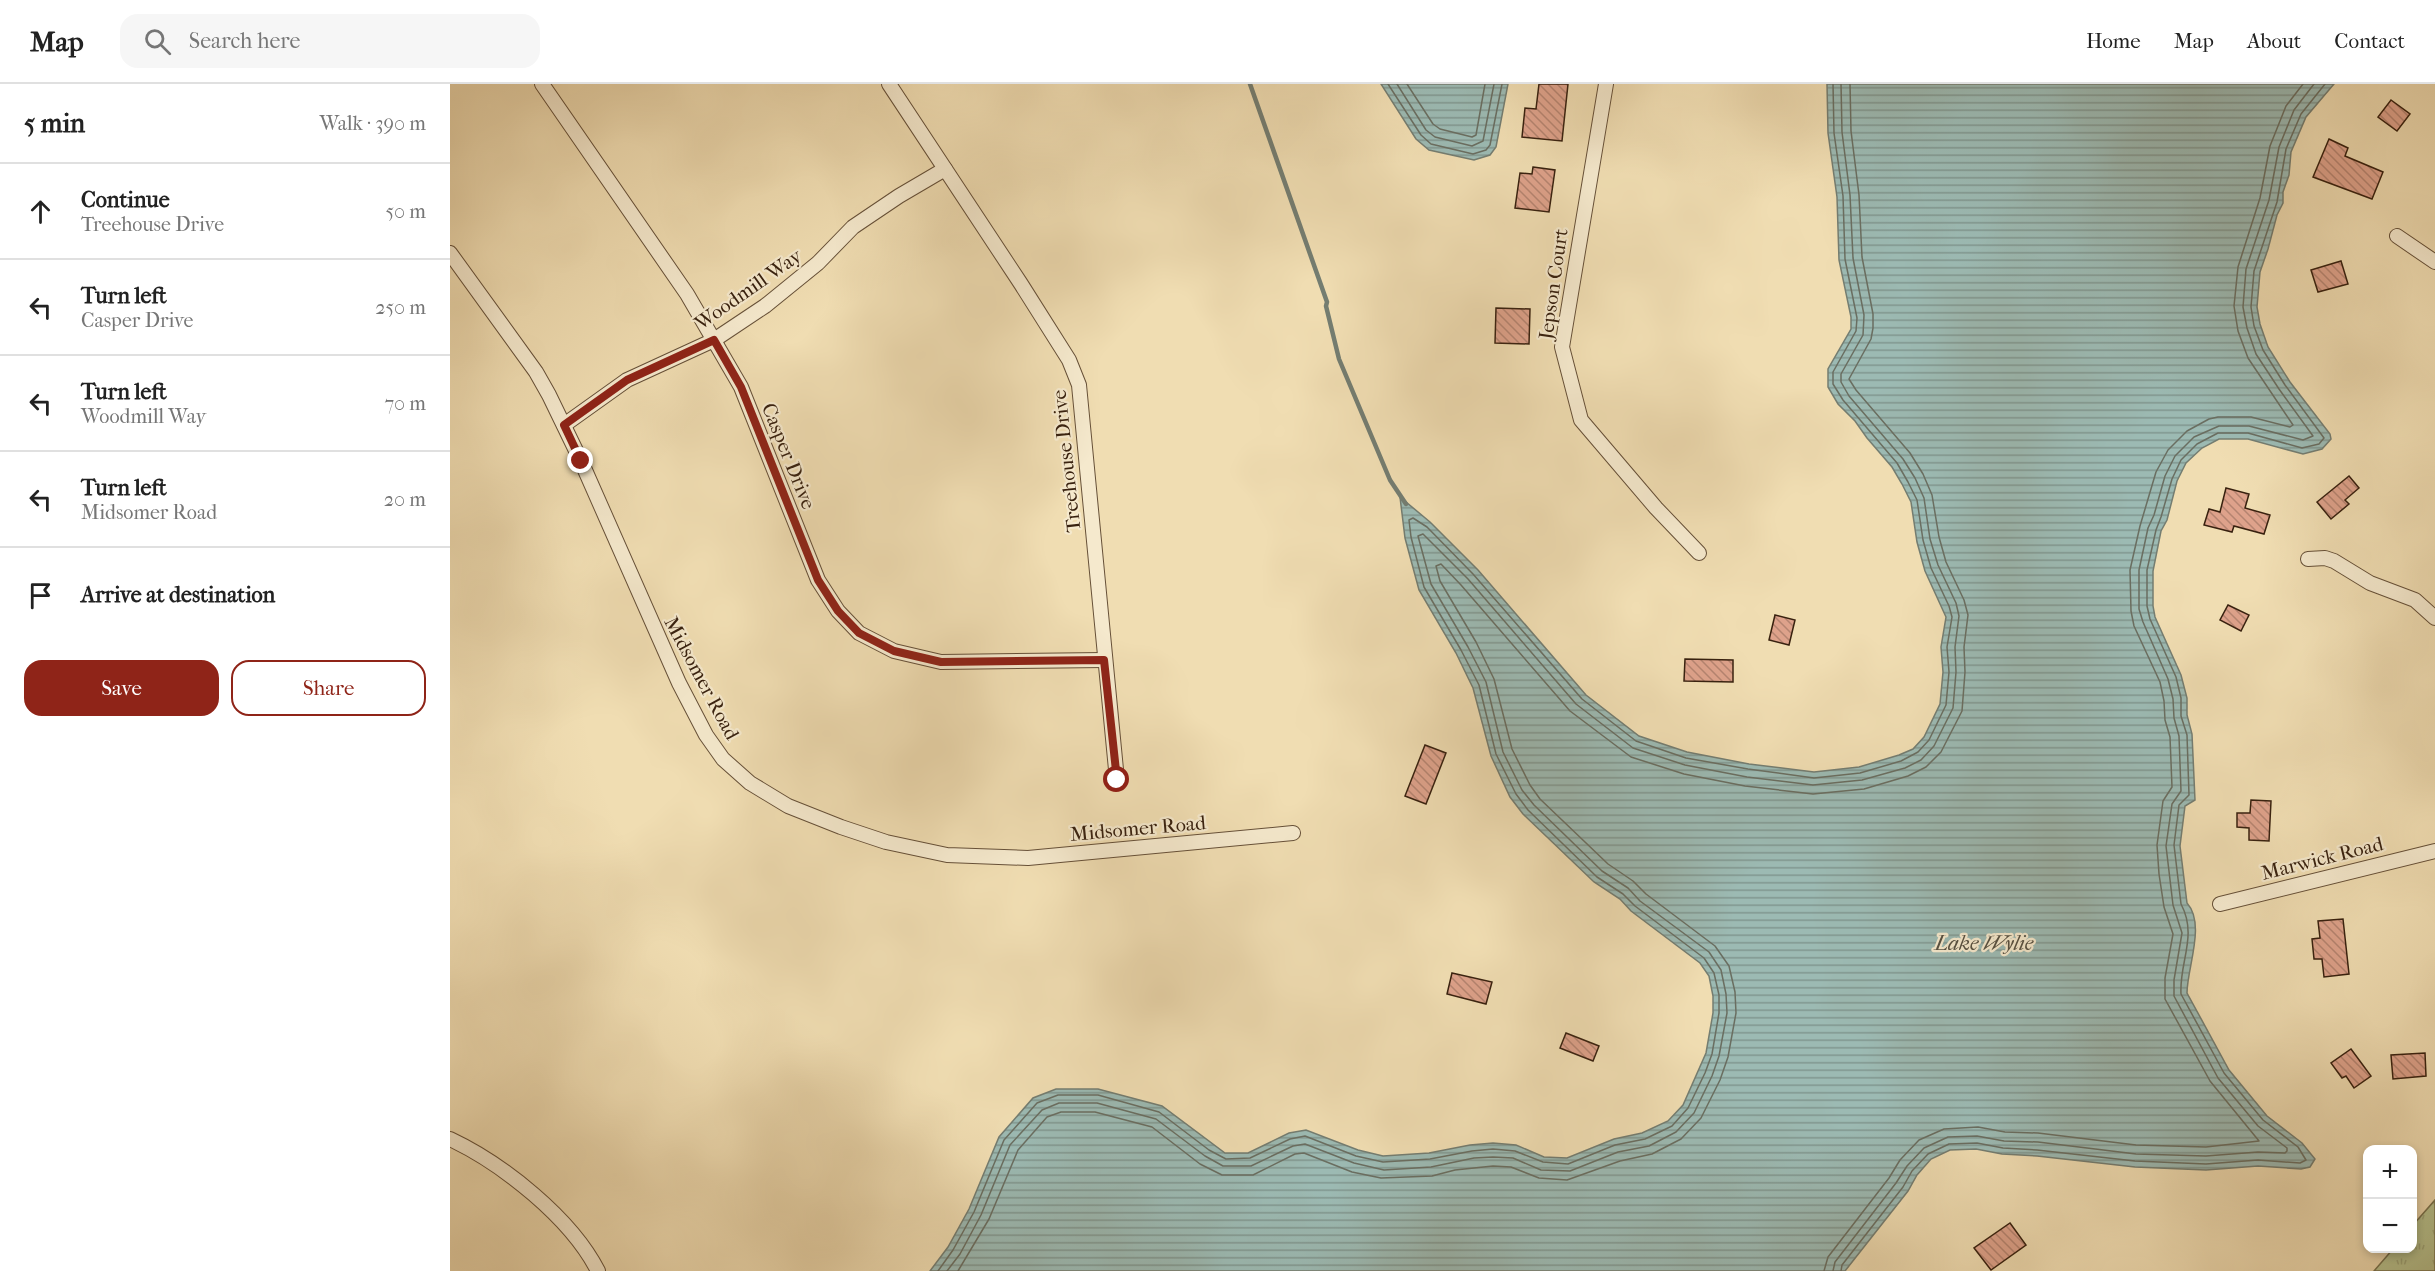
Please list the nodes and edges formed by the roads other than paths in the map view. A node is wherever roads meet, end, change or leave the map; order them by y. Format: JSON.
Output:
{"nodes":[{"id":1,"x":542,"y":84,"type":"edge"},
{"id":2,"x":889,"y":84,"type":"edge"},
{"id":3,"x":1606,"y":84,"type":"edge"},
{"id":4,"x":945,"y":169,"type":"junction"},
{"id":5,"x":2397,"y":236,"type":"dead end"},
{"id":6,"x":450,"y":253,"type":"edge"},
{"id":7,"x":2435,"y":262,"type":"edge"},
{"id":8,"x":714,"y":340,"type":"junction"},
{"id":9,"x":564,"y":425,"type":"junction"},
{"id":10,"x":1699,"y":553,"type":"dead end"},
{"id":11,"x":2308,"y":559,"type":"dead end"},
{"id":12,"x":2435,"y":618,"type":"edge"},
{"id":13,"x":1104,"y":660,"type":"junction"},
{"id":14,"x":1117,"y":780,"type":"dead end"},
{"id":15,"x":1293,"y":833,"type":"dead end"},
{"id":16,"x":2435,"y":851,"type":"edge"},
{"id":17,"x":2220,"y":904,"type":"dead end"},
{"id":18,"x":450,"y":1139,"type":"edge"},
{"id":19,"x":598,"y":1271,"type":"edge"}],
"edges":[{"from":1,"to":8,"type":"street","name":"Casper Drive"},
{"from":2,"to":4,"type":"street","name":"Treehouse Drive"},
{"from":3,"to":10,"type":"street","name":"Jepson Court"},
{"from":4,"to":8,"type":"street","name":"Woodmill Way"},
{"from":4,"to":13,"type":"street","name":"Treehouse Drive"},
{"from":5,"to":7,"type":"street"},
{"from":6,"to":9,"type":"street","name":"Midsomer Road"},
{"from":8,"to":9,"type":"street","name":"Woodmill Way"},
{"from":8,"to":13,"type":"street","name":"Casper Drive"},
{"from":9,"to":15,"type":"street","name":"Midsomer Road"},
{"from":11,"to":12,"type":"street"},
{"from":13,"to":14,"type":"street","name":"Treehouse Drive"},
{"from":16,"to":17,"type":"street","name":"Marwick Road"},
{"from":18,"to":19,"type":"street"}]}
